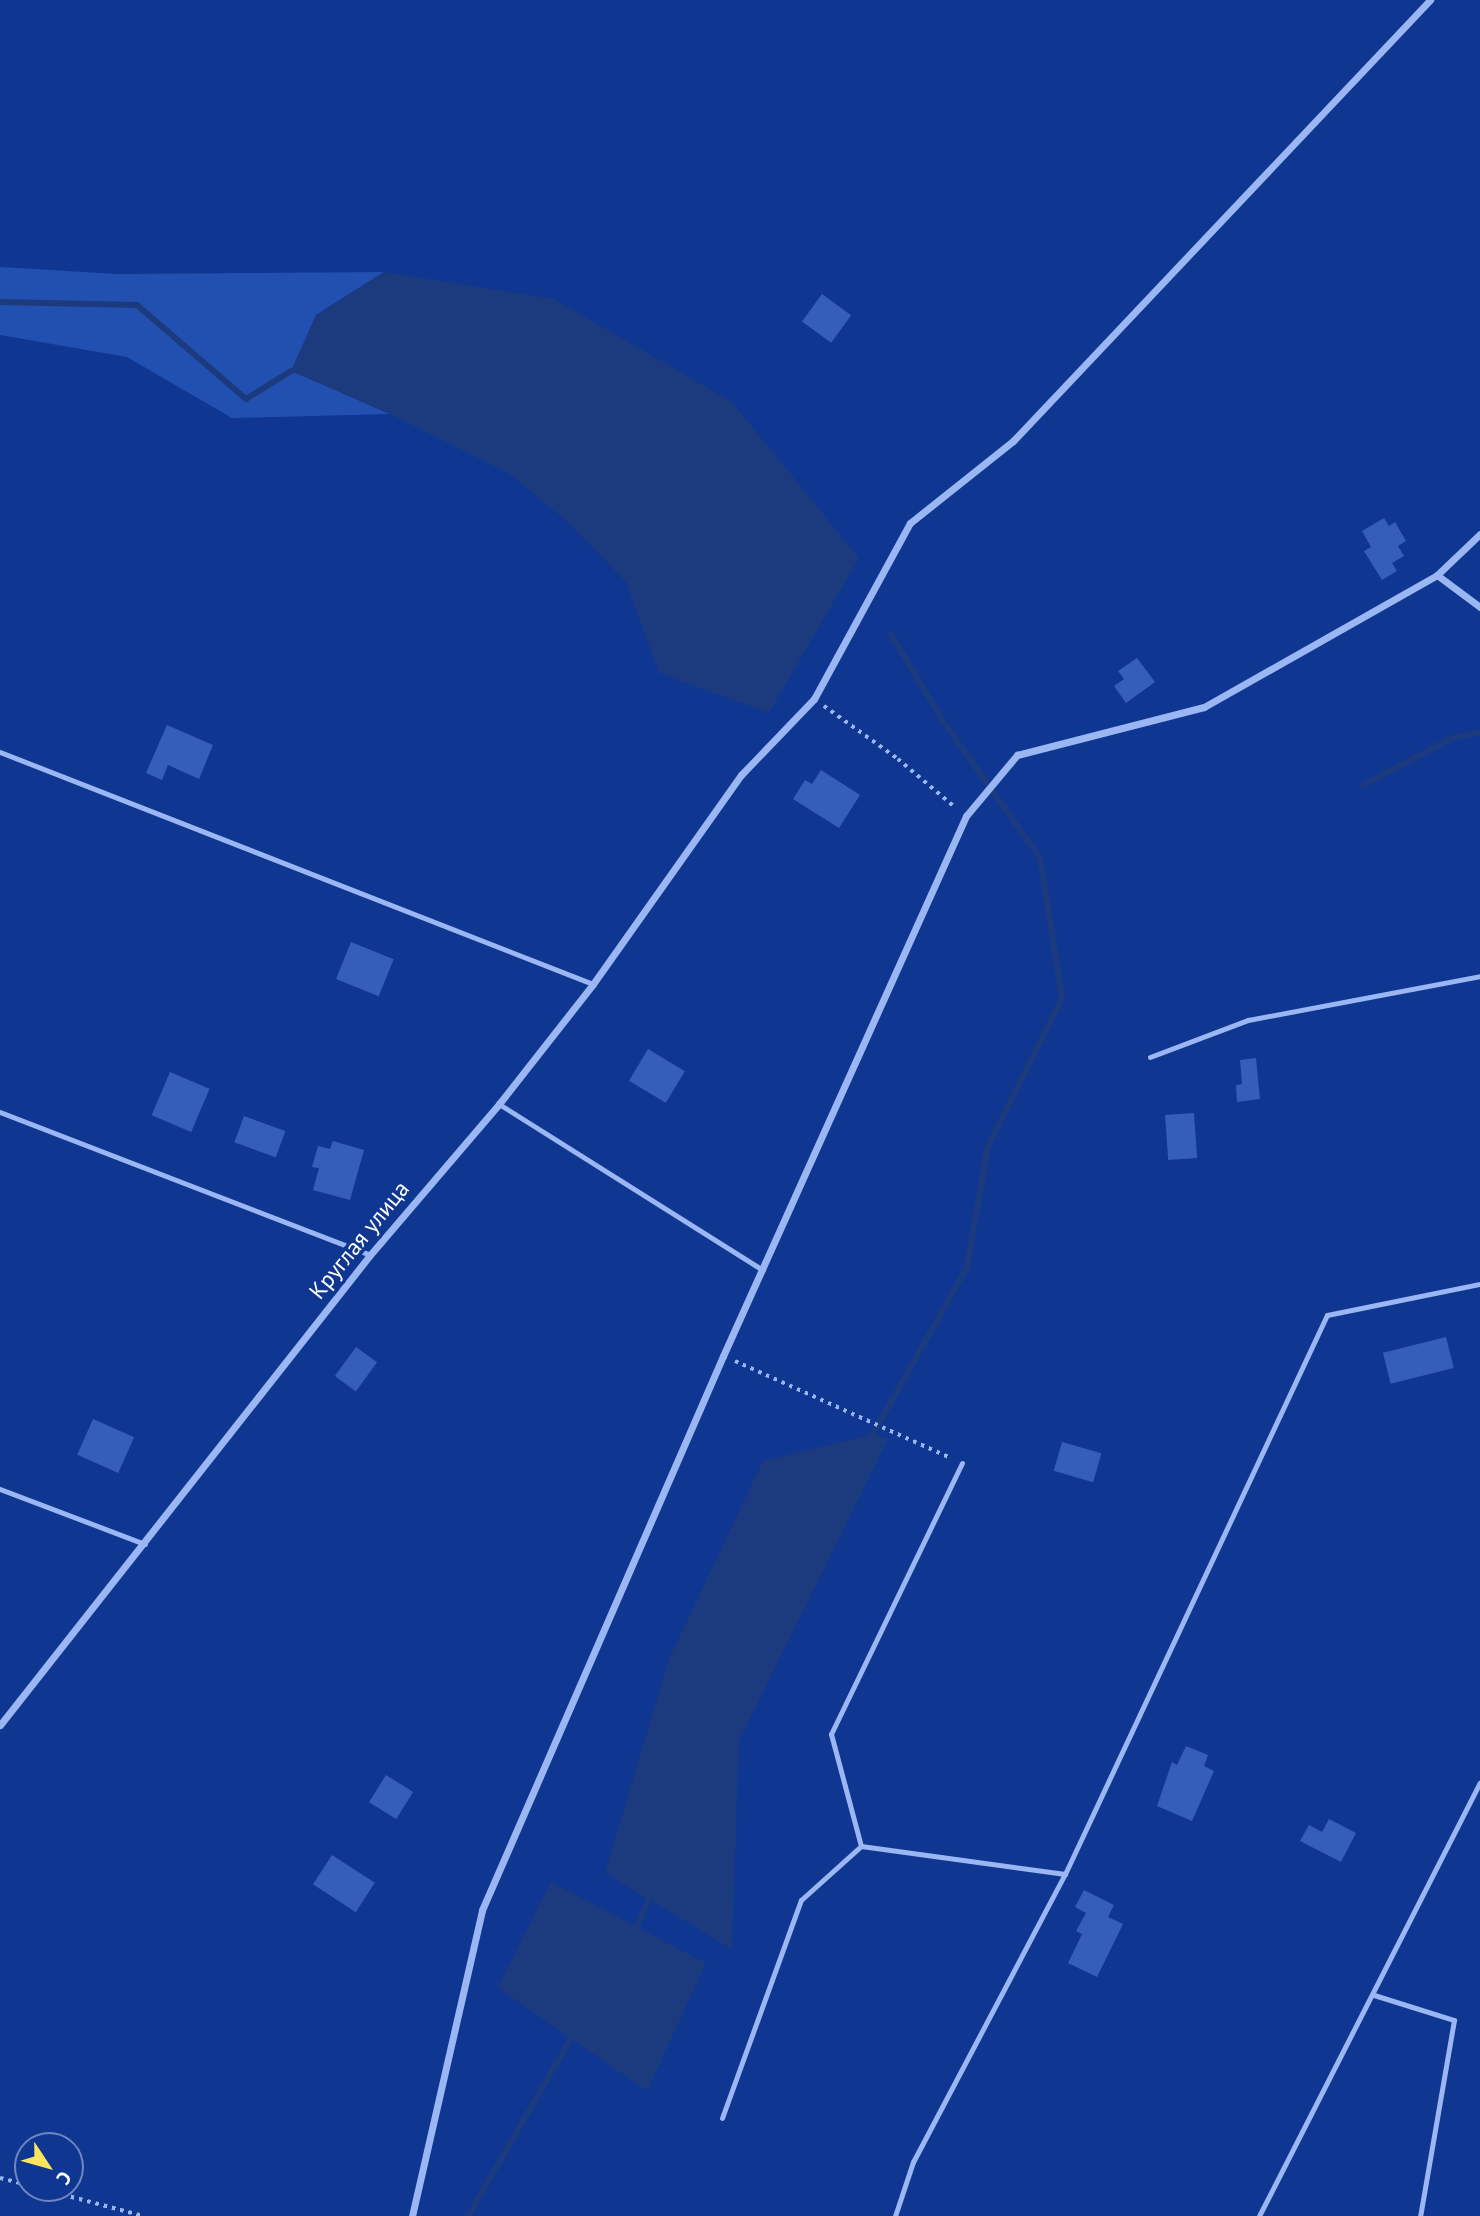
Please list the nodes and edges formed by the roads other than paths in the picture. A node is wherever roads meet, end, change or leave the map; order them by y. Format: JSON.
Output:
{"nodes":[{"id":1,"x":1430,"y":0,"type":"edge"},
{"id":2,"x":1480,"y":534,"type":"edge"},
{"id":3,"x":1437,"y":575,"type":"junction"},
{"id":4,"x":1480,"y":607,"type":"edge"},
{"id":5,"x":0,"y":752,"type":"edge"},
{"id":6,"x":1480,"y":976,"type":"edge"},
{"id":7,"x":593,"y":984,"type":"junction"},
{"id":8,"x":1150,"y":1057,"type":"dead end"},
{"id":9,"x":499,"y":1104,"type":"junction"},
{"id":10,"x":0,"y":1112,"type":"edge"},
{"id":11,"x":370,"y":1255,"type":"junction"},
{"id":12,"x":762,"y":1270,"type":"junction"},
{"id":13,"x":1480,"y":1284,"type":"edge"},
{"id":14,"x":962,"y":1463,"type":"road end"},
{"id":15,"x":0,"y":1489,"type":"edge"},
{"id":16,"x":145,"y":1544,"type":"junction"},
{"id":17,"x":0,"y":1725,"type":"edge"},
{"id":18,"x":1480,"y":1783,"type":"edge"},
{"id":19,"x":861,"y":1846,"type":"junction"},
{"id":20,"x":1065,"y":1874,"type":"junction"},
{"id":21,"x":1374,"y":1995,"type":"junction"},
{"id":22,"x":722,"y":2118,"type":"dead end"},
{"id":23,"x":412,"y":2216,"type":"edge"},
{"id":24,"x":895,"y":2216,"type":"edge"},
{"id":25,"x":1259,"y":2216,"type":"edge"},
{"id":26,"x":1420,"y":2216,"type":"edge"}],
"edges":[{"from":1,"to":7,"type":"street","name":"Круглая улица"},
{"from":2,"to":3,"type":"street"},
{"from":3,"to":4,"type":"street"},
{"from":3,"to":12,"type":"street"},
{"from":5,"to":7,"type":"lane"},
{"from":6,"to":8,"type":"lane"},
{"from":7,"to":9,"type":"street","name":"Круглая улица"},
{"from":9,"to":11,"type":"street","name":"Круглая улица"},
{"from":9,"to":12,"type":"lane"},
{"from":10,"to":11,"type":"lane"},
{"from":11,"to":16,"type":"street","name":"Круглая улица"},
{"from":12,"to":23,"type":"street"},
{"from":13,"to":20,"type":"lane"},
{"from":14,"to":19,"type":"lane"},
{"from":15,"to":16,"type":"lane"},
{"from":16,"to":17,"type":"street","name":"Круглая улица"},
{"from":18,"to":21,"type":"lane"},
{"from":19,"to":20,"type":"lane"},
{"from":19,"to":22,"type":"lane"},
{"from":20,"to":24,"type":"lane"},
{"from":21,"to":25,"type":"lane"},
{"from":21,"to":26,"type":"lane"}]}
